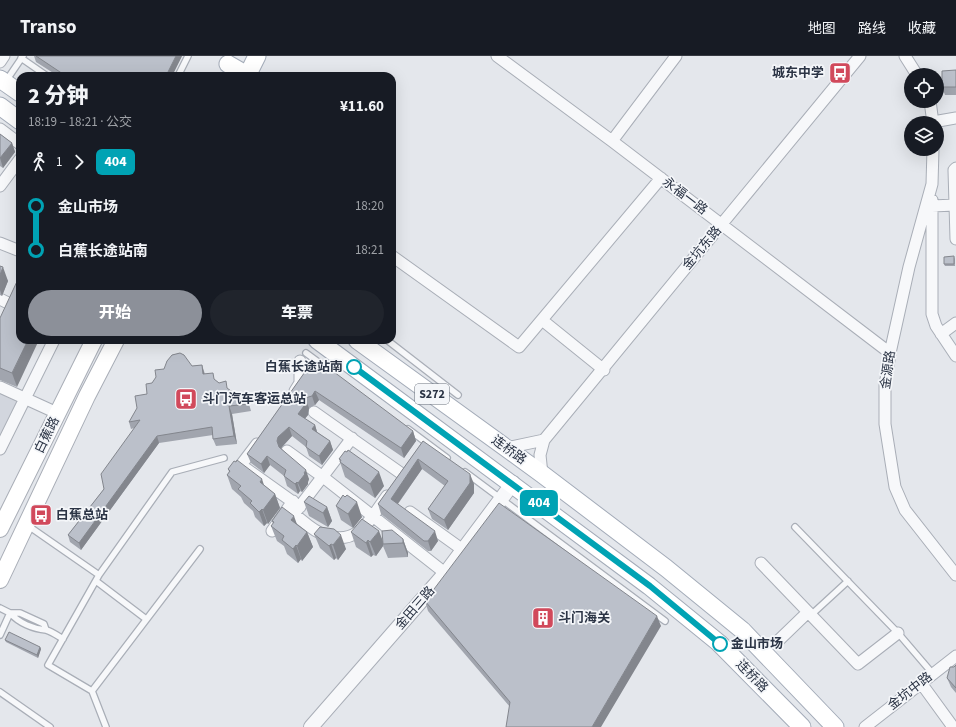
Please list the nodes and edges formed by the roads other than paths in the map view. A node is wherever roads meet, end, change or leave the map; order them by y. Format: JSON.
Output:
{"nodes":[{"id":1,"x":4,"y":56,"type":"edge"},
{"id":2,"x":188,"y":56,"type":"edge"},
{"id":3,"x":257,"y":56,"type":"edge"},
{"id":4,"x":497,"y":56,"type":"edge"},
{"id":5,"x":676,"y":56,"type":"edge"},
{"id":6,"x":860,"y":56,"type":"edge"},
{"id":7,"x":905,"y":56,"type":"edge"},
{"id":8,"x":22,"y":57,"type":"edge"},
{"id":9,"x":0,"y":62,"type":"edge"},
{"id":10,"x":227,"y":65,"type":"edge"},
{"id":11,"x":913,"y":68,"type":"edge"},
{"id":12,"x":42,"y":72,"type":"edge"},
{"id":13,"x":180,"y":72,"type":"edge"},
{"id":14,"x":240,"y":72,"type":"edge"},
{"id":15,"x":249,"y":72,"type":"edge"},
{"id":16,"x":3,"y":81,"type":"edge"},
{"id":17,"x":16,"y":90,"type":"edge"},
{"id":18,"x":0,"y":106,"type":"edge"},
{"id":19,"x":16,"y":118,"type":"edge"},
{"id":20,"x":956,"y":118,"type":"edge"},
{"id":21,"x":944,"y":120,"type":"edge"},
{"id":22,"x":0,"y":129,"type":"edge"},
{"id":23,"x":16,"y":141,"type":"edge"},
{"id":24,"x":612,"y":141,"type":"junction"},
{"id":25,"x":933,"y":156,"type":"edge"},
{"id":26,"x":16,"y":163,"type":"edge"},
{"id":27,"x":956,"y":168,"type":"edge"},
{"id":28,"x":2,"y":178,"type":"edge"},
{"id":29,"x":661,"y":178,"type":"junction"},
{"id":30,"x":932,"y":184,"type":"junction"},
{"id":31,"x":955,"y":205,"type":"junction"},
{"id":32,"x":932,"y":206,"type":"junction"},
{"id":33,"x":722,"y":225,"type":"junction"},
{"id":34,"x":956,"y":239,"type":"edge"},
{"id":35,"x":0,"y":243,"type":"edge"},
{"id":36,"x":16,"y":249,"type":"edge"},
{"id":37,"x":396,"y":259,"type":"edge"},
{"id":38,"x":542,"y":320,"type":"junction"},
{"id":39,"x":956,"y":323,"type":"edge"},
{"id":40,"x":941,"y":334,"type":"junction"},
{"id":41,"x":52,"y":344,"type":"edge"},
{"id":42,"x":92,"y":344,"type":"edge"},
{"id":43,"x":114,"y":344,"type":"edge"},
{"id":44,"x":363,"y":344,"type":"edge"},
{"id":45,"x":392,"y":344,"type":"edge"},
{"id":46,"x":311,"y":348,"type":"edge"},
{"id":47,"x":890,"y":353,"type":"junction"},
{"id":48,"x":956,"y":356,"type":"edge"},
{"id":49,"x":604,"y":370,"type":"junction"},
{"id":50,"x":333,"y":373,"type":"edge"},
{"id":51,"x":0,"y":388,"type":"edge"},
{"id":52,"x":458,"y":395,"type":"dead end"},
{"id":53,"x":25,"y":399,"type":"junction"},
{"id":54,"x":286,"y":402,"type":"edge"},
{"id":55,"x":314,"y":412,"type":"dead end"},
{"id":56,"x":57,"y":413,"type":"junction"},
{"id":57,"x":402,"y":424,"type":"edge"},
{"id":58,"x":264,"y":433,"type":"edge"},
{"id":59,"x":352,"y":438,"type":"junction"},
{"id":60,"x":426,"y":440,"type":"dead end"},
{"id":61,"x":544,"y":440,"type":"junction"},
{"id":62,"x":506,"y":448,"type":"junction"},
{"id":63,"x":0,"y":449,"type":"edge"},
{"id":64,"x":287,"y":451,"type":"dead end"},
{"id":65,"x":418,"y":451,"type":"edge"},
{"id":66,"x":224,"y":458,"type":"dead end"},
{"id":67,"x":452,"y":461,"type":"edge"},
{"id":68,"x":410,"y":462,"type":"edge"},
{"id":69,"x":458,"y":466,"type":"edge"},
{"id":70,"x":402,"y":474,"type":"junction"},
{"id":71,"x":542,"y":474,"type":"junction"},
{"id":72,"x":323,"y":477,"type":"junction"},
{"id":73,"x":513,"y":483,"type":"junction"},
{"id":74,"x":502,"y":499,"type":"junction"},
{"id":75,"x":296,"y":504,"type":"junction"},
{"id":76,"x":410,"y":512,"type":"edge"},
{"id":77,"x":372,"y":516,"type":"junction"},
{"id":78,"x":2,"y":519,"type":"edge"},
{"id":79,"x":26,"y":525,"type":"junction"},
{"id":80,"x":795,"y":527,"type":"dead end"},
{"id":81,"x":272,"y":531,"type":"edge"},
{"id":82,"x":200,"y":549,"type":"dead end"},
{"id":83,"x":463,"y":550,"type":"junction"},
{"id":84,"x":761,"y":563,"type":"dead end"},
{"id":85,"x":445,"y":573,"type":"junction"},
{"id":86,"x":956,"y":575,"type":"edge"},
{"id":87,"x":98,"y":578,"type":"junction"},
{"id":88,"x":0,"y":580,"type":"edge"},
{"id":89,"x":848,"y":582,"type":"junction"},
{"id":90,"x":0,"y":608,"type":"edge"},
{"id":91,"x":10,"y":613,"type":"junction"},
{"id":92,"x":810,"y":613,"type":"junction"},
{"id":93,"x":146,"y":619,"type":"junction"},
{"id":94,"x":665,"y":621,"type":"dead end"},
{"id":95,"x":898,"y":633,"type":"junction"},
{"id":96,"x":0,"y":635,"type":"edge"},
{"id":97,"x":63,"y":639,"type":"junction"},
{"id":98,"x":779,"y":640,"type":"dead end"},
{"id":99,"x":956,"y":656,"type":"edge"},
{"id":100,"x":933,"y":674,"type":"junction"},
{"id":101,"x":921,"y":683,"type":"junction"},
{"id":102,"x":92,"y":691,"type":"junction"},
{"id":103,"x":0,"y":692,"type":"edge"},
{"id":104,"x":50,"y":727,"type":"edge"},
{"id":105,"x":106,"y":727,"type":"edge"},
{"id":106,"x":311,"y":727,"type":"edge"},
{"id":107,"x":802,"y":727,"type":"edge"},
{"id":108,"x":835,"y":727,"type":"edge"},
{"id":109,"x":865,"y":727,"type":"edge"},
{"id":110,"x":954,"y":727,"type":"edge"}],
"edges":[{"from":1,"to":9,"type":"street"},
{"from":2,"to":13,"type":"lane"},
{"from":3,"to":15,"type":"main road"},
{"from":4,"to":24,"type":"street","name":"永福一路"},
{"from":5,"to":24,"type":"street"},
{"from":6,"to":33,"type":"street","name":"金坑东路"},
{"from":7,"to":11,"type":"street"},
{"from":8,"to":12,"type":"lane"},
{"from":8,"to":16,"type":"lane"},
{"from":10,"to":14,"type":"main road"},
{"from":16,"to":17,"type":"main road"},
{"from":18,"to":19,"type":"main road"},
{"from":20,"to":21,"type":"street"},
{"from":22,"to":23,"type":"street"},
{"from":24,"to":29,"type":"street","name":"永福一路"},
{"from":25,"to":30,"type":"street","name":"金源路"},
{"from":26,"to":28,"type":"street"},
{"from":27,"to":31,"type":"street"},
{"from":29,"to":33,"type":"street","name":"永福一路"},
{"from":29,"to":38,"type":"street"},
{"from":30,"to":32,"type":"street"},
{"from":30,"to":47,"type":"street","name":"金源路"},
{"from":31,"to":32,"type":"street"},
{"from":31,"to":34,"type":"street"},
{"from":32,"to":40,"type":"street"},
{"from":33,"to":47,"type":"street","name":"永福一路"},
{"from":33,"to":49,"type":"street","name":"金坑东路"},
{"from":35,"to":36,"type":"street"},
{"from":37,"to":38,"type":"street"},
{"from":38,"to":49,"type":"street"},
{"from":39,"to":40,"type":"street"},
{"from":40,"to":48,"type":"street"},
{"from":41,"to":53,"type":"street"},
{"from":42,"to":56,"type":"main road","name":"白蕉路"},
{"from":43,"to":79,"type":"main road"},
{"from":44,"to":62,"type":"main road","name":"连桥路","number":"S272"},
{"from":45,"to":52,"type":"lane"},
{"from":46,"to":50,"type":"lane"},
{"from":46,"to":54,"type":"street"},
{"from":46,"to":73,"type":"main road","name":"连桥路","number":"S272"},
{"from":47,"to":86,"type":"street","name":"金源路"},
{"from":49,"to":61,"type":"street","name":"金坑东路"},
{"from":51,"to":53,"type":"street"},
{"from":53,"to":56,"type":"street"},
{"from":53,"to":63,"type":"street"},
{"from":55,"to":59,"type":"street"},
{"from":56,"to":78,"type":"main road","name":"白蕉路"},
{"from":57,"to":67,"type":"lane"},
{"from":58,"to":75,"type":"street"},
{"from":59,"to":70,"type":"street"},
{"from":59,"to":72,"type":"street"},
{"from":60,"to":65,"type":"street"},
{"from":61,"to":62,"type":"street"},
{"from":61,"to":71,"type":"street"},
{"from":62,"to":71,"type":"main road","name":"连桥路","number":"S272"},
{"from":64,"to":72,"type":"street"},
{"from":66,"to":87,"type":"lane"},
{"from":68,"to":70,"type":"street"},
{"from":69,"to":74,"type":"lane"},
{"from":70,"to":77,"type":"street"},
{"from":71,"to":108,"type":"main road","name":"连桥路","number":"S272"},
{"from":72,"to":75,"type":"street"},
{"from":72,"to":77,"type":"street"},
{"from":73,"to":74,"type":"street","name":"金田三路"},
{"from":73,"to":107,"type":"main road","name":"连桥路","number":"S272"},
{"from":74,"to":83,"type":"street","name":"金田三路"},
{"from":74,"to":94,"type":"lane"},
{"from":75,"to":77,"type":"street"},
{"from":75,"to":81,"type":"street"},
{"from":76,"to":83,"type":"street"},
{"from":77,"to":85,"type":"street"},
{"from":79,"to":87,"type":"lane"},
{"from":79,"to":88,"type":"main road"},
{"from":80,"to":89,"type":"lane"},
{"from":82,"to":93,"type":"lane"},
{"from":83,"to":85,"type":"street","name":"金田三路"},
{"from":84,"to":92,"type":"street"},
{"from":85,"to":106,"type":"street","name":"金田三路"},
{"from":87,"to":93,"type":"lane"},
{"from":87,"to":97,"type":"lane"},
{"from":89,"to":92,"type":"lane"},
{"from":89,"to":95,"type":"lane"},
{"from":90,"to":91,"type":"lane"},
{"from":91,"to":96,"type":"lane"},
{"from":91,"to":97,"type":"lane"},
{"from":92,"to":95,"type":"street"},
{"from":92,"to":98,"type":"street"},
{"from":93,"to":102,"type":"lane"},
{"from":95,"to":100,"type":"lane"},
{"from":97,"to":102,"type":"lane"},
{"from":99,"to":100,"type":"street","name":"金坑中路"},
{"from":100,"to":101,"type":"street","name":"金坑中路"},
{"from":101,"to":109,"type":"street","name":"金坑中路"},
{"from":101,"to":110,"type":"street"},
{"from":102,"to":105,"type":"lane"},
{"from":103,"to":104,"type":"lane"}]}
